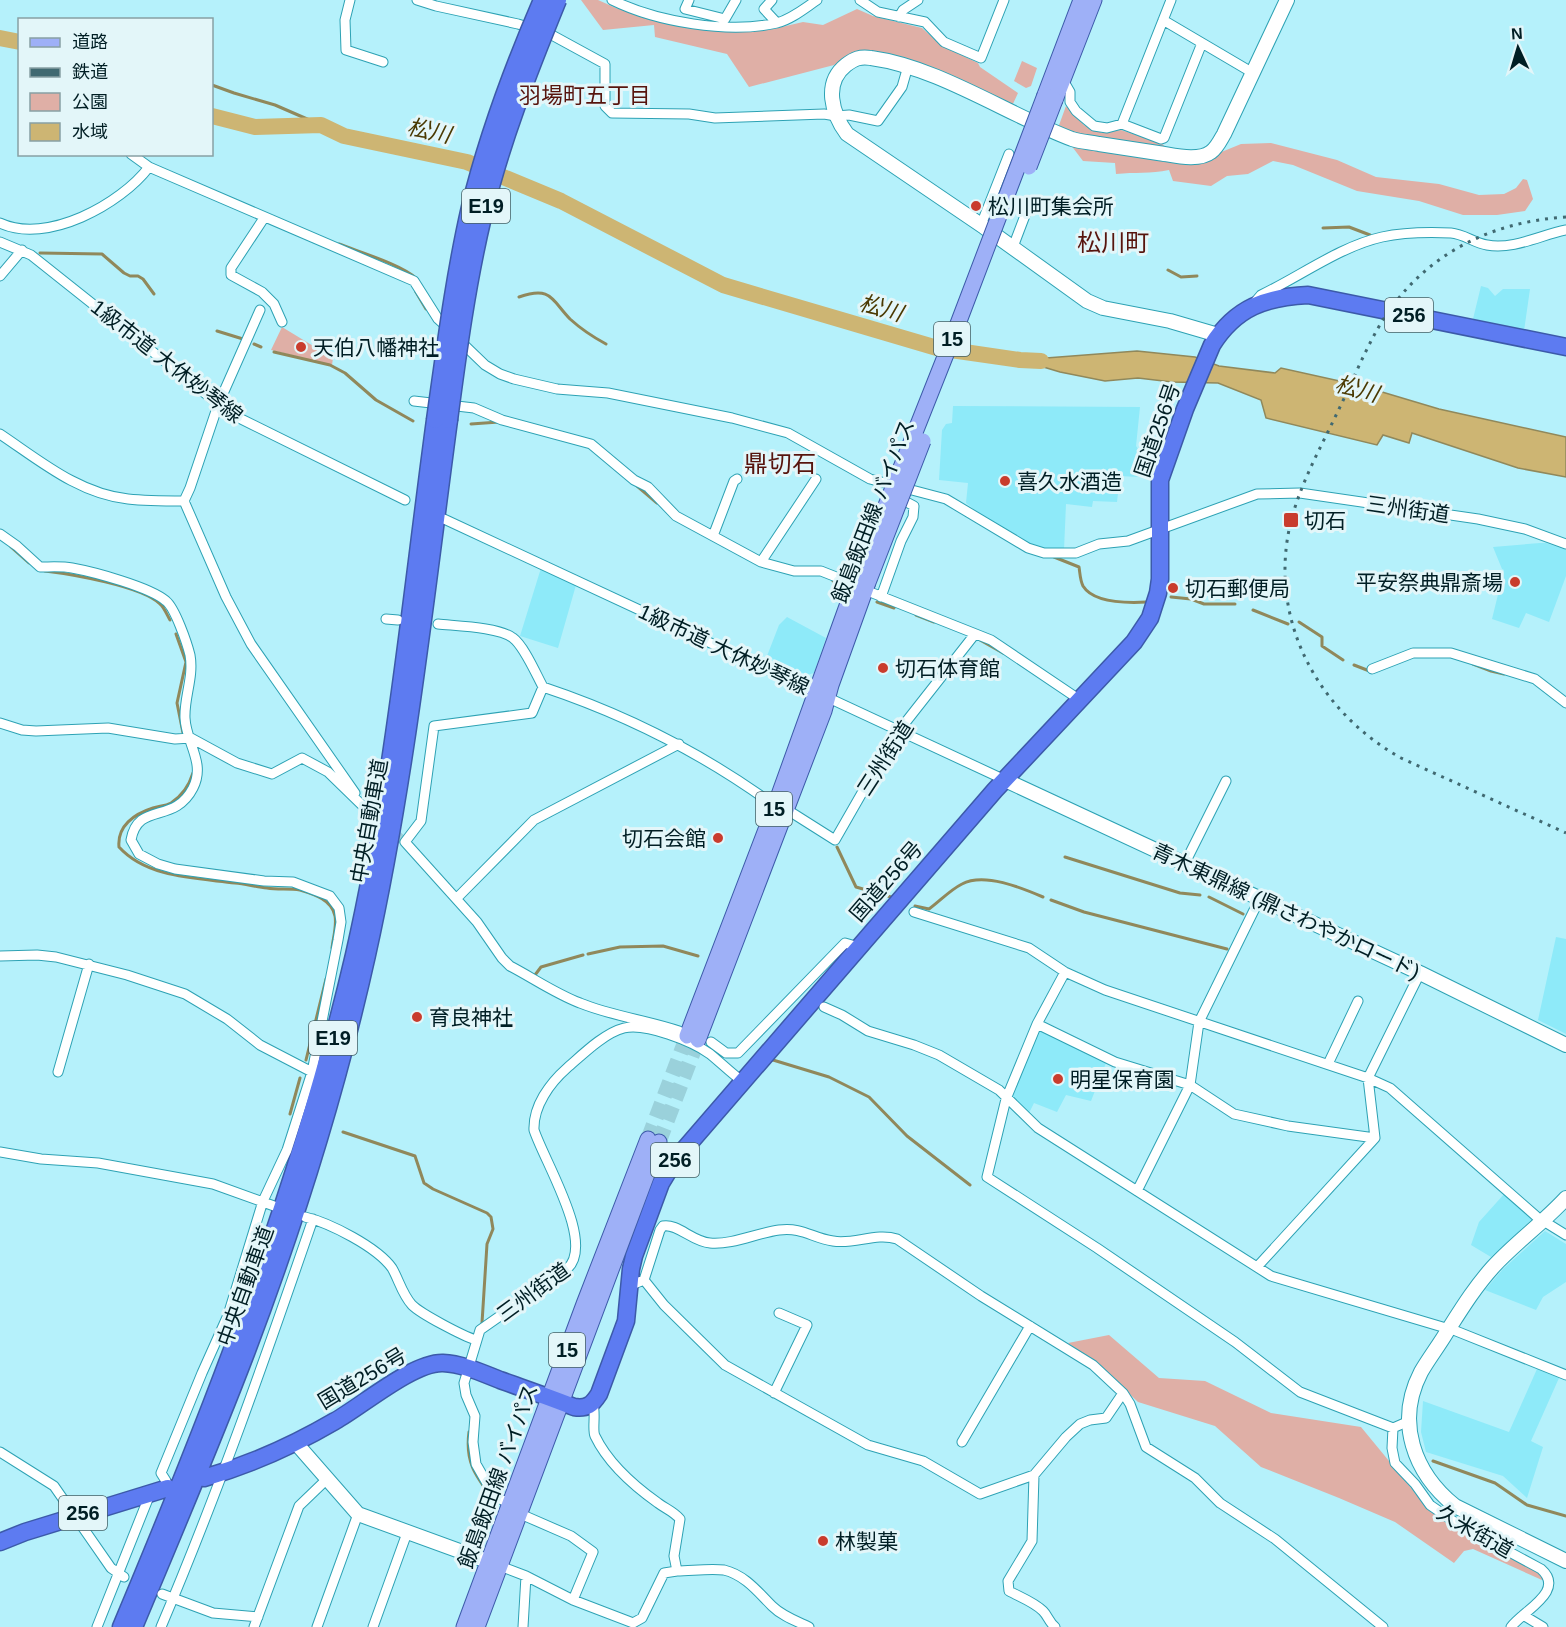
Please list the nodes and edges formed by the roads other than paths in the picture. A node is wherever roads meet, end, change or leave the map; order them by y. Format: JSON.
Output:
{"nodes":[{"id":1,"x":350,"y":0,"type":"edge"},
{"id":2,"x":417,"y":0,"type":"edge"},
{"id":3,"x":542,"y":0,"type":"edge"},
{"id":4,"x":558,"y":0,"type":"edge"},
{"id":5,"x":612,"y":0,"type":"edge"},
{"id":6,"x":689,"y":0,"type":"edge"},
{"id":7,"x":736,"y":0,"type":"edge"},
{"id":8,"x":772,"y":0,"type":"edge"},
{"id":9,"x":818,"y":0,"type":"edge"},
{"id":10,"x":860,"y":0,"type":"edge"},
{"id":11,"x":918,"y":0,"type":"edge"},
{"id":12,"x":1005,"y":0,"type":"edge"},
{"id":13,"x":1081,"y":0,"type":"edge"},
{"id":14,"x":1094,"y":0,"type":"edge"},
{"id":15,"x":1171,"y":0,"type":"edge"},
{"id":16,"x":1287,"y":0,"type":"edge"},
{"id":17,"x":898,"y":17,"type":"junction"},
{"id":18,"x":1163,"y":20,"type":"junction"},
{"id":19,"x":777,"y":22,"type":"junction"},
{"id":20,"x":1202,"y":44,"type":"junction"},
{"id":21,"x":383,"y":62,"type":"dead end"},
{"id":22,"x":908,"y":66,"type":"junction"},
{"id":23,"x":1253,"y":72,"type":"junction"},
{"id":24,"x":1063,"y":80,"type":"junction"},
{"id":25,"x":1050,"y":98,"type":"junction"},
{"id":26,"x":836,"y":116,"type":"junction"},
{"id":27,"x":1122,"y":124,"type":"junction"},
{"id":28,"x":1009,"y":154,"type":"dead end"},
{"id":29,"x":134,"y":156,"type":"edge"},
{"id":30,"x":149,"y":167,"type":"junction"},
{"id":31,"x":1029,"y":204,"type":"dead end"},
{"id":32,"x":264,"y":218,"type":"junction"},
{"id":33,"x":0,"y":223,"type":"edge"},
{"id":34,"x":981,"y":225,"type":"junction"},
{"id":35,"x":1566,"y":230,"type":"edge"},
{"id":36,"x":0,"y":242,"type":"edge"},
{"id":37,"x":1013,"y":247,"type":"junction"},
{"id":38,"x":22,"y":250,"type":"junction"},
{"id":39,"x":0,"y":276,"type":"edge"},
{"id":40,"x":1251,"y":306,"type":"junction"},
{"id":41,"x":260,"y":310,"type":"dead end"},
{"id":42,"x":282,"y":322,"type":"dead end"},
{"id":43,"x":1215,"y":340,"type":"junction"},
{"id":44,"x":1566,"y":347,"type":"edge"},
{"id":45,"x":414,"y":401,"type":"dead end"},
{"id":46,"x":218,"y":405,"type":"junction"},
{"id":47,"x":442,"y":420,"type":"junction"},
{"id":48,"x":0,"y":434,"type":"edge"},
{"id":49,"x":737,"y":479,"type":"dead end"},
{"id":50,"x":816,"y":479,"type":"dead end"},
{"id":51,"x":882,"y":483,"type":"junction"},
{"id":52,"x":405,"y":500,"type":"dead end"},
{"id":53,"x":184,"y":501,"type":"junction"},
{"id":54,"x":444,"y":519,"type":"dead end"},
{"id":55,"x":865,"y":527,"type":"dead end"},
{"id":56,"x":1160,"y":530,"type":"junction"},
{"id":57,"x":0,"y":534,"type":"edge"},
{"id":58,"x":713,"y":536,"type":"junction"},
{"id":59,"x":1566,"y":544,"type":"edge"},
{"id":60,"x":761,"y":562,"type":"junction"},
{"id":61,"x":857,"y":584,"type":"junction"},
{"id":62,"x":881,"y":597,"type":"junction"},
{"id":63,"x":386,"y":619,"type":"dead end"},
{"id":64,"x":398,"y":620,"type":"dead end"},
{"id":65,"x":438,"y":624,"type":"dead end"},
{"id":66,"x":975,"y":634,"type":"junction"},
{"id":67,"x":1372,"y":669,"type":"dead end"},
{"id":68,"x":543,"y":687,"type":"junction"},
{"id":69,"x":822,"y":695,"type":"junction"},
{"id":70,"x":1080,"y":700,"type":"junction"},
{"id":71,"x":1566,"y":703,"type":"edge"},
{"id":72,"x":0,"y":723,"type":"edge"},
{"id":73,"x":899,"y":731,"type":"junction"},
{"id":74,"x":191,"y":738,"type":"junction"},
{"id":75,"x":680,"y":744,"type":"junction"},
{"id":76,"x":1005,"y":780,"type":"junction"},
{"id":77,"x":1226,"y":781,"type":"dead end"},
{"id":78,"x":780,"y":808,"type":"junction"},
{"id":79,"x":1185,"y":863,"type":"junction"},
{"id":80,"x":457,"y":898,"type":"junction"},
{"id":81,"x":1260,"y":898,"type":"junction"},
{"id":82,"x":914,"y":912,"type":"dead end"},
{"id":83,"x":859,"y":947,"type":"junction"},
{"id":84,"x":0,"y":956,"type":"edge"},
{"id":85,"x":89,"y":964,"type":"junction"},
{"id":86,"x":1065,"y":972,"type":"junction"},
{"id":87,"x":1420,"y":973,"type":"junction"},
{"id":88,"x":1358,"y":1001,"type":"dead end"},
{"id":89,"x":824,"y":1007,"type":"dead end"},
{"id":90,"x":1199,"y":1022,"type":"junction"},
{"id":91,"x":1037,"y":1024,"type":"junction"},
{"id":92,"x":694,"y":1037,"type":"junction"},
{"id":93,"x":1566,"y":1045,"type":"edge"},
{"id":94,"x":1328,"y":1064,"type":"junction"},
{"id":95,"x":58,"y":1072,"type":"dead end"},
{"id":96,"x":312,"y":1072,"type":"junction"},
{"id":97,"x":1368,"y":1077,"type":"junction"},
{"id":98,"x":742,"y":1081,"type":"junction"},
{"id":99,"x":1190,"y":1085,"type":"junction"},
{"id":100,"x":1006,"y":1100,"type":"junction"},
{"id":101,"x":1376,"y":1138,"type":"junction"},
{"id":102,"x":654,"y":1140,"type":"tunnel mouth"},
{"id":103,"x":0,"y":1152,"type":"edge"},
{"id":104,"x":1137,"y":1191,"type":"junction"},
{"id":105,"x":1566,"y":1198,"type":"edge"},
{"id":106,"x":263,"y":1201,"type":"junction"},
{"id":107,"x":274,"y":1206,"type":"dead end"},
{"id":108,"x":1543,"y":1221,"type":"junction"},
{"id":109,"x":1566,"y":1235,"type":"edge"},
{"id":110,"x":1257,"y":1267,"type":"junction"},
{"id":111,"x":637,"y":1283,"type":"junction"},
{"id":112,"x":779,"y":1313,"type":"dead end"},
{"id":113,"x":1030,"y":1326,"type":"junction"},
{"id":114,"x":1449,"y":1329,"type":"junction"},
{"id":115,"x":476,"y":1340,"type":"junction"},
{"id":116,"x":467,"y":1368,"type":"junction"},
{"id":117,"x":1566,"y":1375,"type":"edge"},
{"id":118,"x":774,"y":1393,"type":"junction"},
{"id":119,"x":1123,"y":1393,"type":"junction"},
{"id":120,"x":556,"y":1400,"type":"junction"},
{"id":121,"x":593,"y":1404,"type":"junction"},
{"id":122,"x":1409,"y":1421,"type":"junction"},
{"id":123,"x":1394,"y":1428,"type":"junction"},
{"id":124,"x":295,"y":1442,"type":"junction"},
{"id":125,"x":962,"y":1442,"type":"dead end"},
{"id":126,"x":0,"y":1452,"type":"edge"},
{"id":127,"x":223,"y":1472,"type":"junction"},
{"id":128,"x":1034,"y":1475,"type":"junction"},
{"id":129,"x":204,"y":1478,"type":"dead end"},
{"id":130,"x":326,"y":1480,"type":"junction"},
{"id":131,"x":160,"y":1491,"type":"junction"},
{"id":132,"x":510,"y":1503,"type":"junction"},
{"id":133,"x":358,"y":1514,"type":"junction"},
{"id":134,"x":75,"y":1516,"type":"junction"},
{"id":135,"x":525,"y":1516,"type":"dead end"},
{"id":136,"x":407,"y":1533,"type":"junction"},
{"id":137,"x":0,"y":1542,"type":"edge"},
{"id":138,"x":1566,"y":1561,"type":"edge"},
{"id":139,"x":494,"y":1564,"type":"junction"},
{"id":140,"x":677,"y":1571,"type":"junction"},
{"id":141,"x":121,"y":1574,"type":"junction"},
{"id":142,"x":526,"y":1576,"type":"junction"},
{"id":143,"x":162,"y":1594,"type":"dead end"},
{"id":144,"x":172,"y":1599,"type":"junction"},
{"id":145,"x":573,"y":1600,"type":"junction"},
{"id":146,"x":1523,"y":1615,"type":"junction"},
{"id":147,"x":257,"y":1624,"type":"edge"},
{"id":148,"x":1050,"y":1625,"type":"edge"},
{"id":149,"x":97,"y":1627,"type":"edge"},
{"id":150,"x":121,"y":1627,"type":"edge"},
{"id":151,"x":134,"y":1627,"type":"edge"},
{"id":152,"x":160,"y":1627,"type":"edge"},
{"id":153,"x":317,"y":1627,"type":"edge"},
{"id":154,"x":373,"y":1627,"type":"edge"},
{"id":155,"x":464,"y":1627,"type":"edge"},
{"id":156,"x":477,"y":1627,"type":"edge"},
{"id":157,"x":523,"y":1627,"type":"edge"},
{"id":158,"x":809,"y":1627,"type":"edge"},
{"id":159,"x":1383,"y":1627,"type":"edge"},
{"id":160,"x":1511,"y":1627,"type":"edge"},
{"id":161,"x":1543,"y":1627,"type":"edge"}],
"edges":[{"from":1,"to":21,"type":"street"},
{"from":2,"to":26,"type":"street"},
{"from":3,"to":47,"type":"highway","name":"中央自動車道","number":"E19","bridge":true},
{"from":4,"to":47,"type":"highway","name":"中央自動車道","number":"E19","bridge":true},
{"from":5,"to":19,"type":"street"},
{"from":6,"to":7,"type":"street"},
{"from":8,"to":19,"type":"street"},
{"from":9,"to":19,"type":"street"},
{"from":10,"to":17,"type":"street"},
{"from":11,"to":17,"type":"street"},
{"from":12,"to":17,"type":"street"},
{"from":13,"to":25,"type":"main road","name":"飯島飯田線 バイパス","number":"15"},
{"from":14,"to":24,"type":"main road","name":"飯島飯田線 バイパス","number":"15"},
{"from":15,"to":18,"type":"street"},
{"from":16,"to":23,"type":"street"},
{"from":18,"to":20,"type":"street"},
{"from":18,"to":27,"type":"street"},
{"from":20,"to":23,"type":"street"},
{"from":20,"to":27,"type":"street"},
{"from":22,"to":23,"type":"street"},
{"from":22,"to":26,"type":"street"},
{"from":22,"to":26,"type":"street"},
{"from":24,"to":25,"type":"main road","name":"飯島飯田線 バイパス","number":"15"},
{"from":24,"to":27,"type":"street"},
{"from":25,"to":61,"type":"main road","name":"飯島飯田線 バイパス","number":"15","bridge":true},
{"from":26,"to":34,"type":"street"},
{"from":28,"to":34,"type":"street"},
{"from":29,"to":30,"type":"street"},
{"from":30,"to":32,"type":"street"},
{"from":30,"to":33,"type":"street"},
{"from":31,"to":37,"type":"street"},
{"from":32,"to":42,"type":"street"},
{"from":32,"to":51,"type":"street"},
{"from":34,"to":37,"type":"street"},
{"from":35,"to":40,"type":"street"},
{"from":36,"to":38,"type":"street","name":"1級市道 大休妙琴線"},
{"from":37,"to":43,"type":"street"},
{"from":38,"to":39,"type":"street"},
{"from":38,"to":46,"type":"street","name":"1級市道 大休妙琴線"},
{"from":40,"to":43,"type":"highway","name":"国道256号","number":"256"},
{"from":40,"to":44,"type":"highway","name":"国道256号","number":"256"},
{"from":41,"to":46,"type":"street"},
{"from":43,"to":56,"type":"highway","name":"国道256号","number":"256"},
{"from":45,"to":58,"type":"street"},
{"from":46,"to":52,"type":"street","name":"1級市道 大休妙琴線"},
{"from":46,"to":53,"type":"street"},
{"from":47,"to":150,"type":"highway","name":"中央自動車道","number":"E19"},
{"from":47,"to":151,"type":"highway","name":"中央自動車道","number":"E19"},
{"from":48,"to":53,"type":"street"},
{"from":49,"to":58,"type":"street"},
{"from":50,"to":60,"type":"street"},
{"from":51,"to":56,"type":"street","name":"三州街道"},
{"from":51,"to":62,"type":"street"},
{"from":53,"to":74,"type":"street"},
{"from":54,"to":69,"type":"street","name":"1級市道 大休妙琴線"},
{"from":55,"to":61,"type":"street"},
{"from":56,"to":59,"type":"street","name":"三州街道"},
{"from":56,"to":70,"type":"highway","name":"国道256号","number":"256"},
{"from":57,"to":74,"type":"street"},
{"from":58,"to":60,"type":"street"},
{"from":60,"to":61,"type":"street"},
{"from":61,"to":62,"type":"street"},
{"from":61,"to":69,"type":"main road","name":"飯島飯田線 バイパス","number":"15"},
{"from":62,"to":66,"type":"street"},
{"from":63,"to":64,"type":"street"},
{"from":65,"to":68,"type":"street"},
{"from":66,"to":70,"type":"street"},
{"from":66,"to":73,"type":"street","name":"三州街道"},
{"from":67,"to":71,"type":"street"},
{"from":68,"to":75,"type":"street"},
{"from":68,"to":80,"type":"street"},
{"from":69,"to":73,"type":"street","name":"1級市道 大休妙琴線"},
{"from":69,"to":78,"type":"main road","name":"飯島飯田線 バイパス","number":"15"},
{"from":70,"to":76,"type":"highway","name":"国道256号","number":"256"},
{"from":72,"to":74,"type":"street"},
{"from":73,"to":76,"type":"street","name":"1級市道 大休妙琴線"},
{"from":73,"to":78,"type":"street","name":"三州街道"},
{"from":74,"to":96,"type":"street"},
{"from":75,"to":78,"type":"street"},
{"from":75,"to":80,"type":"street"},
{"from":76,"to":79,"type":"street","name":"青木東鼎線 (鼎さわやかロード)"},
{"from":76,"to":83,"type":"highway","name":"国道256号","number":"256"},
{"from":77,"to":79,"type":"street"},
{"from":78,"to":92,"type":"main road","name":"飯島飯田線 バイパス","number":"15"},
{"from":79,"to":81,"type":"street","name":"青木東鼎線 (鼎さわやかロード)"},
{"from":80,"to":92,"type":"street"},
{"from":81,"to":87,"type":"street","name":"青木東鼎線 (鼎さわやかロード)"},
{"from":81,"to":90,"type":"street"},
{"from":82,"to":86,"type":"street"},
{"from":83,"to":92,"type":"street"},
{"from":83,"to":98,"type":"highway","name":"国道256号","number":"256"},
{"from":84,"to":85,"type":"street"},
{"from":85,"to":95,"type":"street"},
{"from":85,"to":96,"type":"street"},
{"from":86,"to":90,"type":"street"},
{"from":86,"to":91,"type":"street"},
{"from":87,"to":93,"type":"street","name":"青木東鼎線 (鼎さわやかロード)"},
{"from":87,"to":97,"type":"street"},
{"from":88,"to":94,"type":"street"},
{"from":89,"to":100,"type":"street"},
{"from":90,"to":94,"type":"street"},
{"from":90,"to":99,"type":"street"},
{"from":91,"to":99,"type":"street"},
{"from":91,"to":100,"type":"street"},
{"from":94,"to":97,"type":"street"},
{"from":96,"to":106,"type":"street"},
{"from":97,"to":101,"type":"street"},
{"from":97,"to":108,"type":"street"},
{"from":98,"to":111,"type":"highway","name":"国道256号","number":"256"},
{"from":98,"to":115,"type":"street","name":"三州街道"},
{"from":99,"to":101,"type":"street"},
{"from":99,"to":104,"type":"street"},
{"from":100,"to":104,"type":"street"},
{"from":100,"to":123,"type":"street"},
{"from":101,"to":110,"type":"street"},
{"from":102,"to":120,"type":"main road","name":"飯島飯田線 バイパス","number":"15"},
{"from":103,"to":106,"type":"street"},
{"from":104,"to":110,"type":"street"},
{"from":105,"to":108,"type":"street"},
{"from":106,"to":107,"type":"street"},
{"from":106,"to":131,"type":"street"},
{"from":108,"to":109,"type":"street"},
{"from":108,"to":114,"type":"street"},
{"from":110,"to":114,"type":"street"},
{"from":111,"to":113,"type":"street"},
{"from":111,"to":118,"type":"street"},
{"from":111,"to":121,"type":"highway","name":"国道256号","number":"256"},
{"from":112,"to":118,"type":"street"},
{"from":113,"to":119,"type":"street"},
{"from":113,"to":125,"type":"street"},
{"from":114,"to":117,"type":"street"},
{"from":114,"to":122,"type":"street"},
{"from":115,"to":116,"type":"street"},
{"from":115,"to":127,"type":"street"},
{"from":116,"to":120,"type":"highway","name":"国道256号"},
{"from":116,"to":124,"type":"highway","name":"国道256号"},
{"from":116,"to":132,"type":"street"},
{"from":118,"to":128,"type":"street"},
{"from":119,"to":128,"type":"street"},
{"from":119,"to":159,"type":"street"},
{"from":120,"to":121,"type":"highway","name":"国道256号"},
{"from":120,"to":132,"type":"main road","name":"飯島飯田線 バイパス","number":"15"},
{"from":120,"to":139,"type":"main road","name":"飯島飯田線 バイパス","number":"15"},
{"from":121,"to":140,"type":"street"},
{"from":122,"to":123,"type":"street"},
{"from":122,"to":138,"type":"street"},
{"from":123,"to":146,"type":"street","name":"久米街道"},
{"from":124,"to":127,"type":"highway","name":"国道256号"},
{"from":124,"to":130,"type":"street"},
{"from":126,"to":134,"type":"street"},
{"from":127,"to":129,"type":"highway","name":"国道256号"},
{"from":127,"to":144,"type":"street"},
{"from":128,"to":148,"type":"street"},
{"from":130,"to":133,"type":"street"},
{"from":130,"to":147,"type":"street"},
{"from":131,"to":134,"type":"highway","number":"256"},
{"from":131,"to":141,"type":"street"},
{"from":132,"to":139,"type":"main road","name":"飯島飯田線 バイパス","number":"15"},
{"from":133,"to":136,"type":"street"},
{"from":133,"to":153,"type":"street"},
{"from":134,"to":137,"type":"highway","number":"256"},
{"from":134,"to":141,"type":"street"},
{"from":135,"to":145,"type":"street"},
{"from":136,"to":139,"type":"street"},
{"from":136,"to":154,"type":"street"},
{"from":139,"to":142,"type":"street"},
{"from":139,"to":155,"type":"main road","name":"飯島飯田線 バイパス","number":"15"},
{"from":139,"to":156,"type":"main road","name":"飯島飯田線 バイパス","number":"15"},
{"from":140,"to":145,"type":"street"},
{"from":140,"to":158,"type":"street"},
{"from":141,"to":149,"type":"street"},
{"from":142,"to":145,"type":"street"},
{"from":142,"to":157,"type":"street"},
{"from":143,"to":144,"type":"street"},
{"from":144,"to":147,"type":"street"},
{"from":144,"to":152,"type":"street"},
{"from":146,"to":160,"type":"street","name":"久米街道"},
{"from":146,"to":161,"type":"street"}]}
